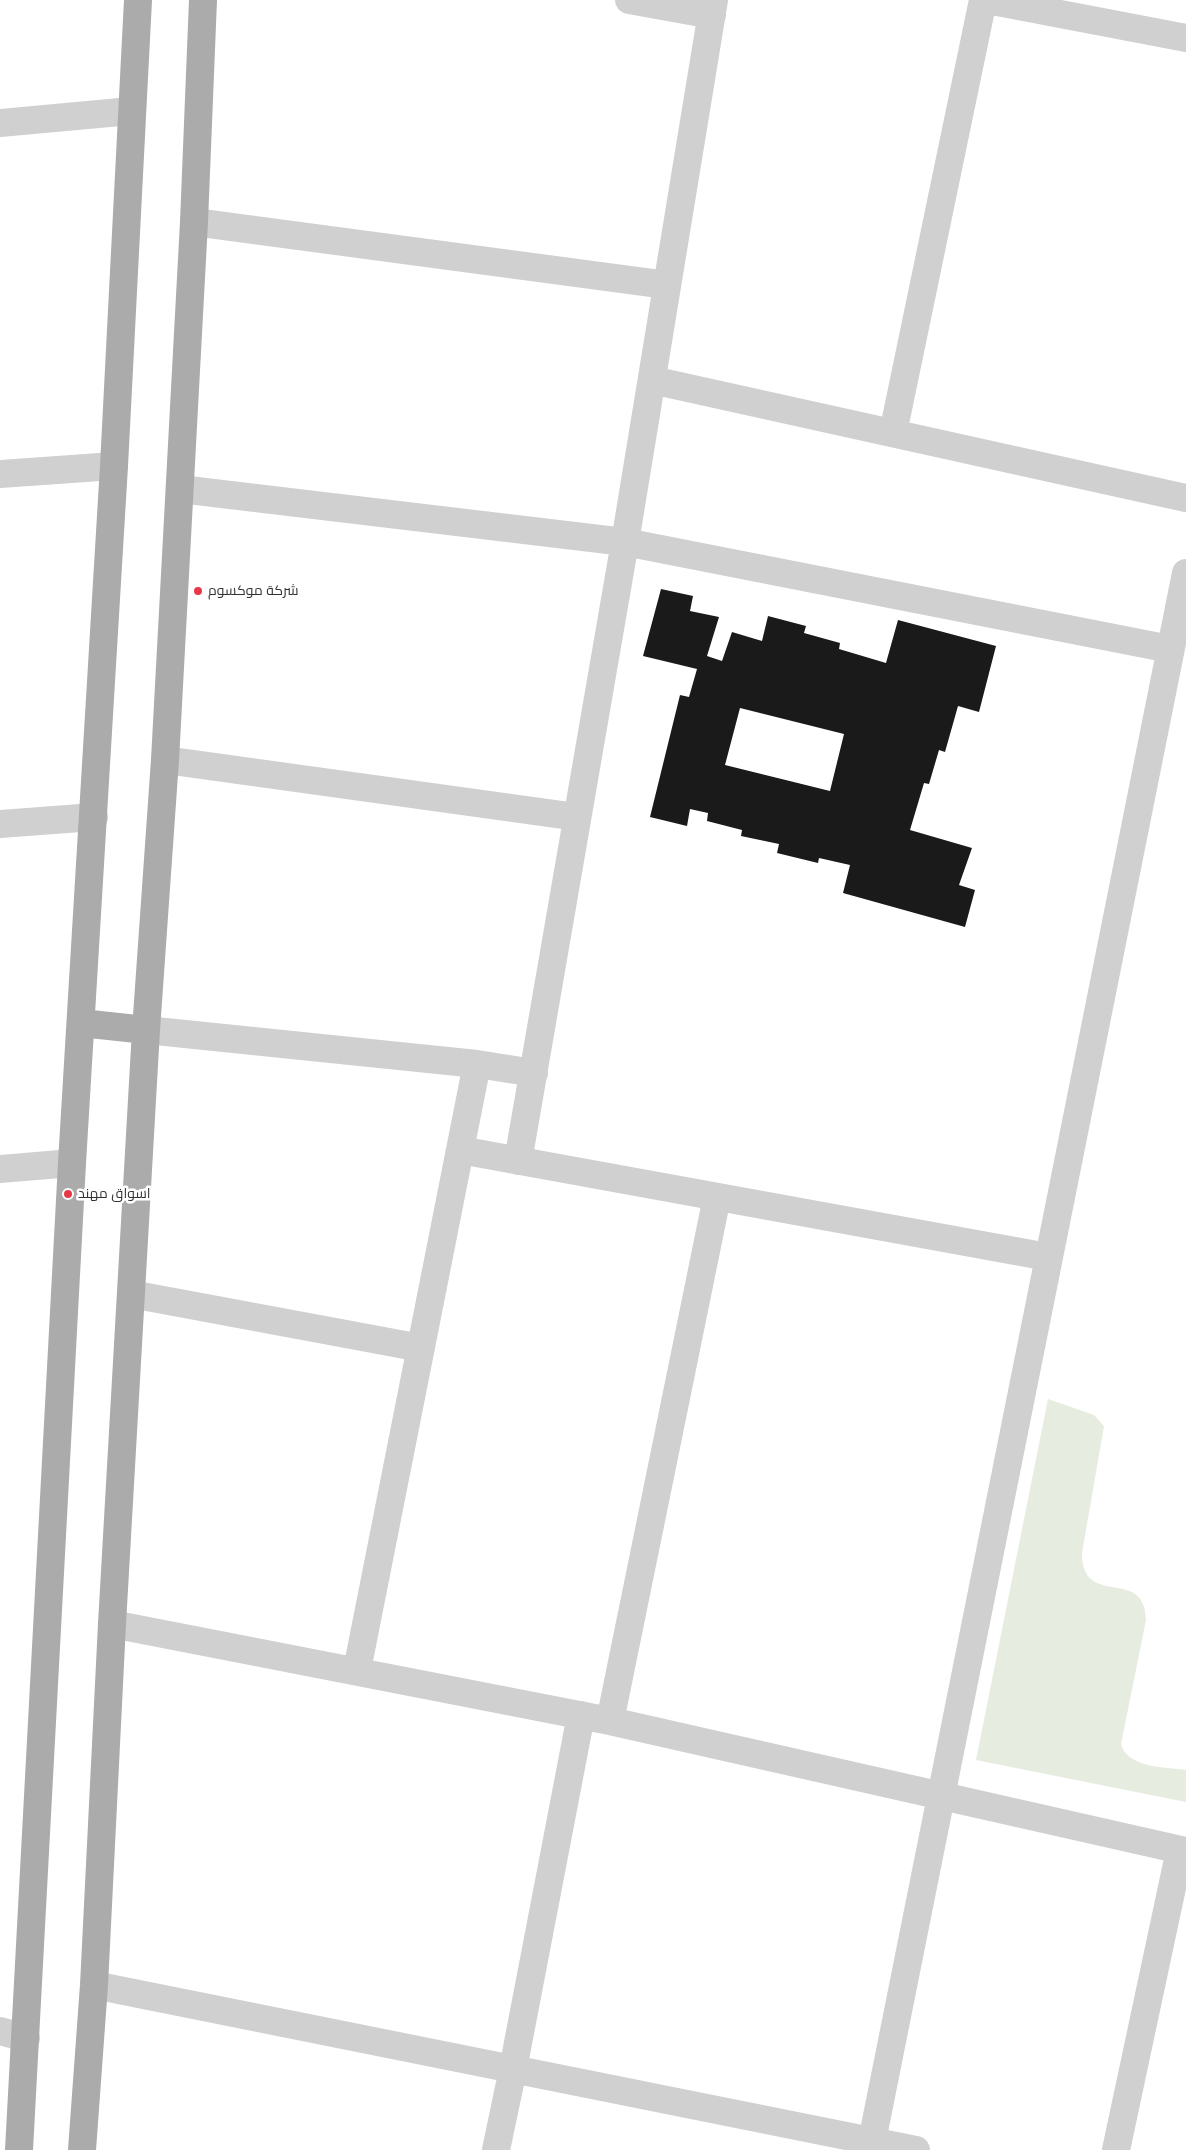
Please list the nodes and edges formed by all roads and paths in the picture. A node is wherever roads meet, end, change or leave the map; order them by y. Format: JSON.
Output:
{"nodes":[{"id":1,"x":138,"y":0,"type":"edge"},
{"id":2,"x":203,"y":0,"type":"edge"},
{"id":3,"x":629,"y":0,"type":"edge"},
{"id":4,"x":983,"y":0,"type":"edge"},
{"id":5,"x":986,"y":0,"type":"edge"},
{"id":6,"x":713,"y":8,"type":"edge"},
{"id":7,"x":1186,"y":38,"type":"edge"},
{"id":8,"x":131,"y":111,"type":"junction"},
{"id":9,"x":0,"y":122,"type":"edge"},
{"id":10,"x":194,"y":222,"type":"junction"},
{"id":11,"x":667,"y":285,"type":"junction"},
{"id":12,"x":652,"y":380,"type":"junction"},
{"id":13,"x":893,"y":433,"type":"junction"},
{"id":14,"x":114,"y":466,"type":"junction"},
{"id":15,"x":0,"y":474,"type":"edge"},
{"id":16,"x":180,"y":489,"type":"junction"},
{"id":17,"x":1186,"y":498,"type":"edge"},
{"id":18,"x":625,"y":542,"type":"junction"},
{"id":19,"x":1186,"y":573,"type":"edge"},
{"id":20,"x":1181,"y":624,"type":"edge"},
{"id":21,"x":1170,"y":649,"type":"junction"},
{"id":22,"x":165,"y":760,"type":"junction"},
{"id":23,"x":94,"y":817,"type":"junction"},
{"id":24,"x":578,"y":817,"type":"junction"},
{"id":25,"x":0,"y":824,"type":"edge"},
{"id":26,"x":81,"y":1023,"type":"junction"},
{"id":27,"x":146,"y":1030,"type":"junction"},
{"id":28,"x":477,"y":1064,"type":"junction"},
{"id":29,"x":534,"y":1073,"type":"junction"},
{"id":30,"x":460,"y":1150,"type":"junction"},
{"id":31,"x":518,"y":1161,"type":"junction"},
{"id":32,"x":72,"y":1163,"type":"junction"},
{"id":33,"x":0,"y":1169,"type":"edge"},
{"id":34,"x":717,"y":1197,"type":"junction"},
{"id":35,"x":1048,"y":1257,"type":"junction"},
{"id":36,"x":130,"y":1294,"type":"junction"},
{"id":37,"x":421,"y":1348,"type":"junction"},
{"id":38,"x":112,"y":1624,"type":"junction"},
{"id":39,"x":357,"y":1670,"type":"junction"},
{"id":40,"x":581,"y":1715,"type":"junction"},
{"id":41,"x":610,"y":1721,"type":"junction"},
{"id":42,"x":940,"y":1796,"type":"junction"},
{"id":43,"x":1183,"y":1850,"type":"edge"},
{"id":44,"x":94,"y":1985,"type":"junction"},
{"id":45,"x":0,"y":2031,"type":"edge"},
{"id":46,"x":26,"y":2038,"type":"junction"},
{"id":47,"x":513,"y":2069,"type":"junction"},
{"id":48,"x":872,"y":2141,"type":"junction"},
{"id":49,"x":19,"y":2150,"type":"edge"},
{"id":50,"x":82,"y":2150,"type":"edge"},
{"id":51,"x":496,"y":2150,"type":"edge"},
{"id":52,"x":916,"y":2150,"type":"edge"},
{"id":53,"x":1116,"y":2150,"type":"edge"}],
"edges":[{"from":1,"to":8,"type":"main road"},
{"from":2,"to":10,"type":"main road"},
{"from":3,"to":6,"type":"street"},
{"from":4,"to":13,"type":"street"},
{"from":5,"to":7,"type":"street"},
{"from":6,"to":11,"type":"street"},
{"from":8,"to":9,"type":"street"},
{"from":8,"to":14,"type":"main road"},
{"from":10,"to":11,"type":"street"},
{"from":10,"to":16,"type":"main road"},
{"from":11,"to":12,"type":"street"},
{"from":12,"to":13,"type":"street"},
{"from":12,"to":18,"type":"street"},
{"from":13,"to":17,"type":"street"},
{"from":14,"to":15,"type":"street"},
{"from":14,"to":23,"type":"main road"},
{"from":16,"to":18,"type":"street"},
{"from":16,"to":22,"type":"main road"},
{"from":18,"to":21,"type":"street"},
{"from":18,"to":24,"type":"street"},
{"from":19,"to":20,"type":"street"},
{"from":20,"to":21,"type":"street"},
{"from":21,"to":35,"type":"street"},
{"from":22,"to":24,"type":"street"},
{"from":22,"to":27,"type":"main road"},
{"from":23,"to":25,"type":"street"},
{"from":23,"to":26,"type":"main road"},
{"from":24,"to":29,"type":"street"},
{"from":26,"to":27,"type":"main road"},
{"from":26,"to":32,"type":"main road"},
{"from":27,"to":28,"type":"street"},
{"from":27,"to":36,"type":"main road"},
{"from":28,"to":29,"type":"street"},
{"from":28,"to":30,"type":"street"},
{"from":29,"to":31,"type":"street"},
{"from":30,"to":31,"type":"street"},
{"from":30,"to":37,"type":"street"},
{"from":31,"to":34,"type":"street"},
{"from":32,"to":33,"type":"street"},
{"from":32,"to":46,"type":"main road"},
{"from":34,"to":35,"type":"street"},
{"from":34,"to":41,"type":"street"},
{"from":35,"to":42,"type":"street"},
{"from":36,"to":37,"type":"street"},
{"from":36,"to":38,"type":"main road"},
{"from":37,"to":39,"type":"street"},
{"from":38,"to":39,"type":"street"},
{"from":38,"to":44,"type":"main road"},
{"from":39,"to":40,"type":"street"},
{"from":40,"to":41,"type":"street"},
{"from":40,"to":47,"type":"street"},
{"from":41,"to":42,"type":"street"},
{"from":42,"to":43,"type":"street"},
{"from":42,"to":48,"type":"street"},
{"from":43,"to":53,"type":"street"},
{"from":44,"to":47,"type":"street"},
{"from":44,"to":50,"type":"main road"},
{"from":45,"to":46,"type":"street"},
{"from":46,"to":49,"type":"main road"},
{"from":47,"to":48,"type":"street"},
{"from":47,"to":51,"type":"street"},
{"from":48,"to":52,"type":"street"}]}
